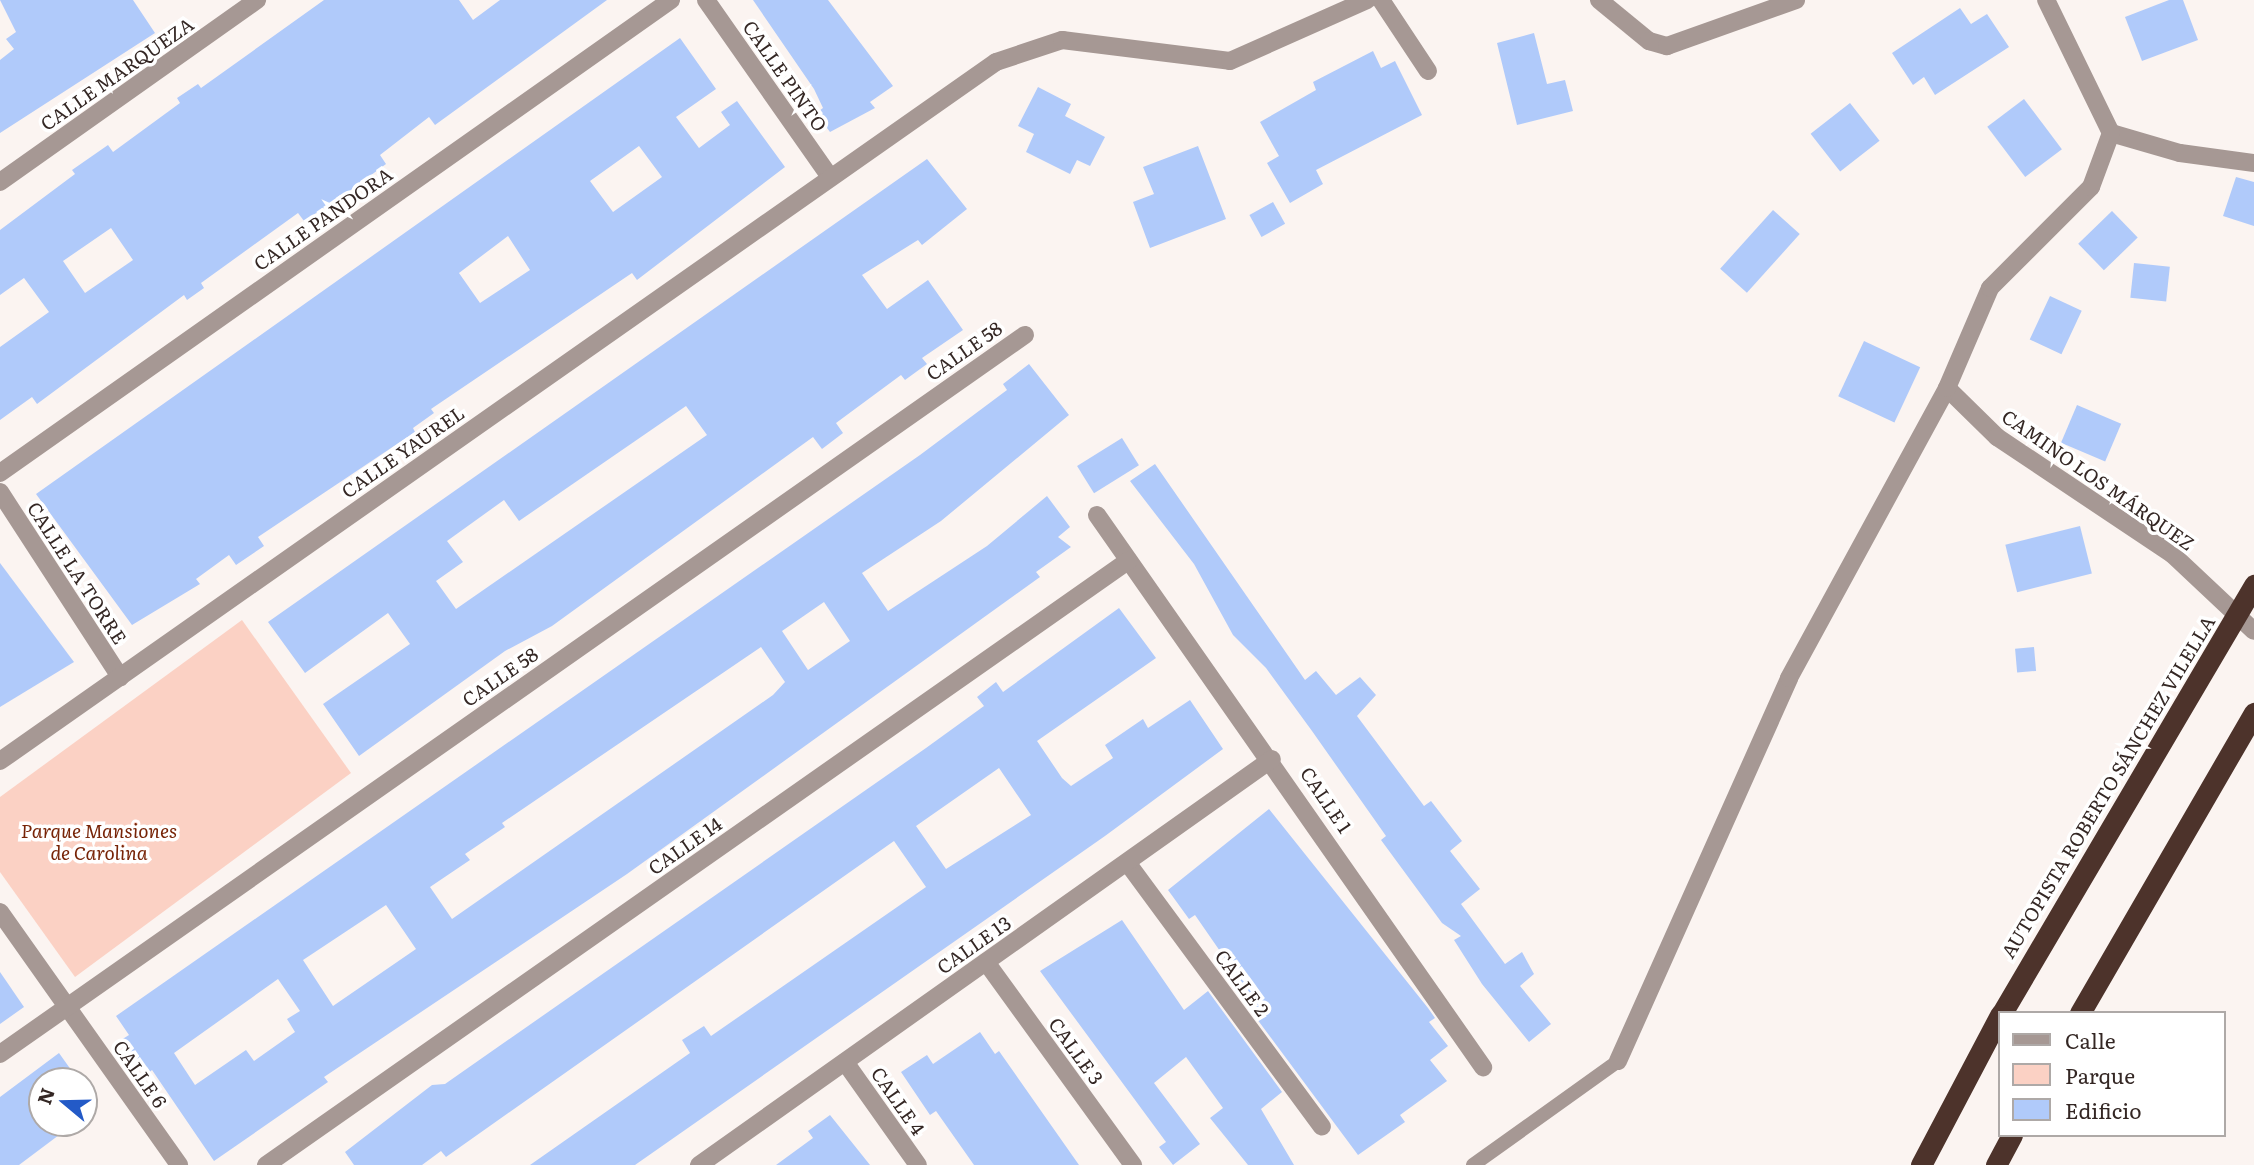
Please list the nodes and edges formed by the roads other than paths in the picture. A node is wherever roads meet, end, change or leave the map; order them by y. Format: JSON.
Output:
{"nodes":[{"id":1,"x":257,"y":0,"type":"edge"},
{"id":2,"x":671,"y":0,"type":"edge"},
{"id":3,"x":706,"y":0,"type":"edge"},
{"id":4,"x":1367,"y":0,"type":"edge"},
{"id":5,"x":1381,"y":0,"type":"edge"},
{"id":6,"x":1599,"y":0,"type":"edge"},
{"id":7,"x":1796,"y":0,"type":"edge"},
{"id":8,"x":2046,"y":0,"type":"edge"},
{"id":9,"x":1428,"y":71,"type":"dead end"},
{"id":10,"x":2111,"y":133,"type":"junction"},
{"id":11,"x":2254,"y":163,"type":"edge"},
{"id":12,"x":830,"y":177,"type":"junction"},
{"id":13,"x":0,"y":182,"type":"edge"},
{"id":14,"x":1025,"y":335,"type":"dead end"},
{"id":15,"x":1947,"y":388,"type":"junction"},
{"id":16,"x":0,"y":473,"type":"edge"},
{"id":17,"x":0,"y":492,"type":"edge"},
{"id":18,"x":1097,"y":515,"type":"dead end"},
{"id":19,"x":1128,"y":561,"type":"junction"},
{"id":20,"x":2254,"y":585,"type":"edge"},
{"id":21,"x":2254,"y":631,"type":"edge"},
{"id":22,"x":120,"y":677,"type":"junction"},
{"id":23,"x":2254,"y":713,"type":"edge"},
{"id":24,"x":1272,"y":759,"type":"junction"},
{"id":25,"x":0,"y":761,"type":"edge"},
{"id":26,"x":1129,"y":865,"type":"junction"},
{"id":27,"x":0,"y":912,"type":"edge"},
{"id":28,"x":986,"y":962,"type":"junction"},
{"id":29,"x":67,"y":1007,"type":"junction"},
{"id":30,"x":2003,"y":1011,"type":"edge"},
{"id":31,"x":2081,"y":1011,"type":"edge"},
{"id":32,"x":1998,"y":1020,"type":"edge"},
{"id":33,"x":0,"y":1054,"type":"edge"},
{"id":34,"x":1618,"y":1061,"type":"joint"},
{"id":35,"x":845,"y":1062,"type":"junction"},
{"id":36,"x":1483,"y":1067,"type":"dead end"},
{"id":37,"x":1322,"y":1127,"type":"dead end"},
{"id":38,"x":2011,"y":1137,"type":"edge"},
{"id":39,"x":701,"y":1164,"type":"edge"},
{"id":40,"x":179,"y":1165,"type":"edge"},
{"id":41,"x":266,"y":1165,"type":"edge"},
{"id":42,"x":918,"y":1165,"type":"edge"},
{"id":43,"x":1133,"y":1165,"type":"edge"},
{"id":44,"x":1473,"y":1165,"type":"edge"},
{"id":45,"x":1921,"y":1165,"type":"edge"},
{"id":46,"x":1996,"y":1165,"type":"edge"}],
"edges":[{"from":1,"to":13,"type":"street","name":"CALLE MARQUEZA"},
{"from":2,"to":16,"type":"street","name":"CALLE PANDORA"},
{"from":3,"to":12,"type":"street","name":"CALLE PINTO"},
{"from":4,"to":12,"type":"street","name":"CALLE YAUREL"},
{"from":5,"to":9,"type":"street"},
{"from":6,"to":7,"type":"street"},
{"from":8,"to":10,"type":"street"},
{"from":10,"to":11,"type":"street"},
{"from":10,"to":15,"type":"street"},
{"from":12,"to":22,"type":"street","name":"CALLE YAUREL"},
{"from":14,"to":29,"type":"street","name":"CALLE 58"},
{"from":15,"to":21,"type":"street","name":"CAMINO LOS MÁRQUEZ"},
{"from":15,"to":34,"type":"street"},
{"from":17,"to":22,"type":"street","name":"CALLE LA TORRE"},
{"from":18,"to":19,"type":"street","name":"CALLE 1"},
{"from":19,"to":24,"type":"street","name":"CALLE 1"},
{"from":19,"to":41,"type":"street","name":"CALLE 14"},
{"from":20,"to":30,"type":"highway","name":"AUTOPISTA ROBERTO SÁNCHEZ VILELLA"},
{"from":22,"to":25,"type":"street","name":"CALLE YAUREL"},
{"from":23,"to":31,"type":"highway"},
{"from":24,"to":26,"type":"street","name":"CALLE 13"},
{"from":24,"to":36,"type":"street","name":"CALLE 1"},
{"from":26,"to":28,"type":"street","name":"CALLE 13"},
{"from":26,"to":37,"type":"street","name":"CALLE 2"},
{"from":27,"to":29,"type":"street","name":"CALLE 6"},
{"from":28,"to":35,"type":"street","name":"CALLE 13"},
{"from":28,"to":43,"type":"street","name":"CALLE 3"},
{"from":29,"to":33,"type":"street","name":"CALLE 58"},
{"from":29,"to":40,"type":"street","name":"CALLE 6"},
{"from":32,"to":45,"type":"highway","name":"AUTOPISTA ROBERTO SÁNCHEZ VILELLA"},
{"from":34,"to":44,"type":"lane"},
{"from":35,"to":39,"type":"street","name":"CALLE 13"},
{"from":35,"to":42,"type":"street","name":"CALLE 4"},
{"from":38,"to":46,"type":"highway"}]}
